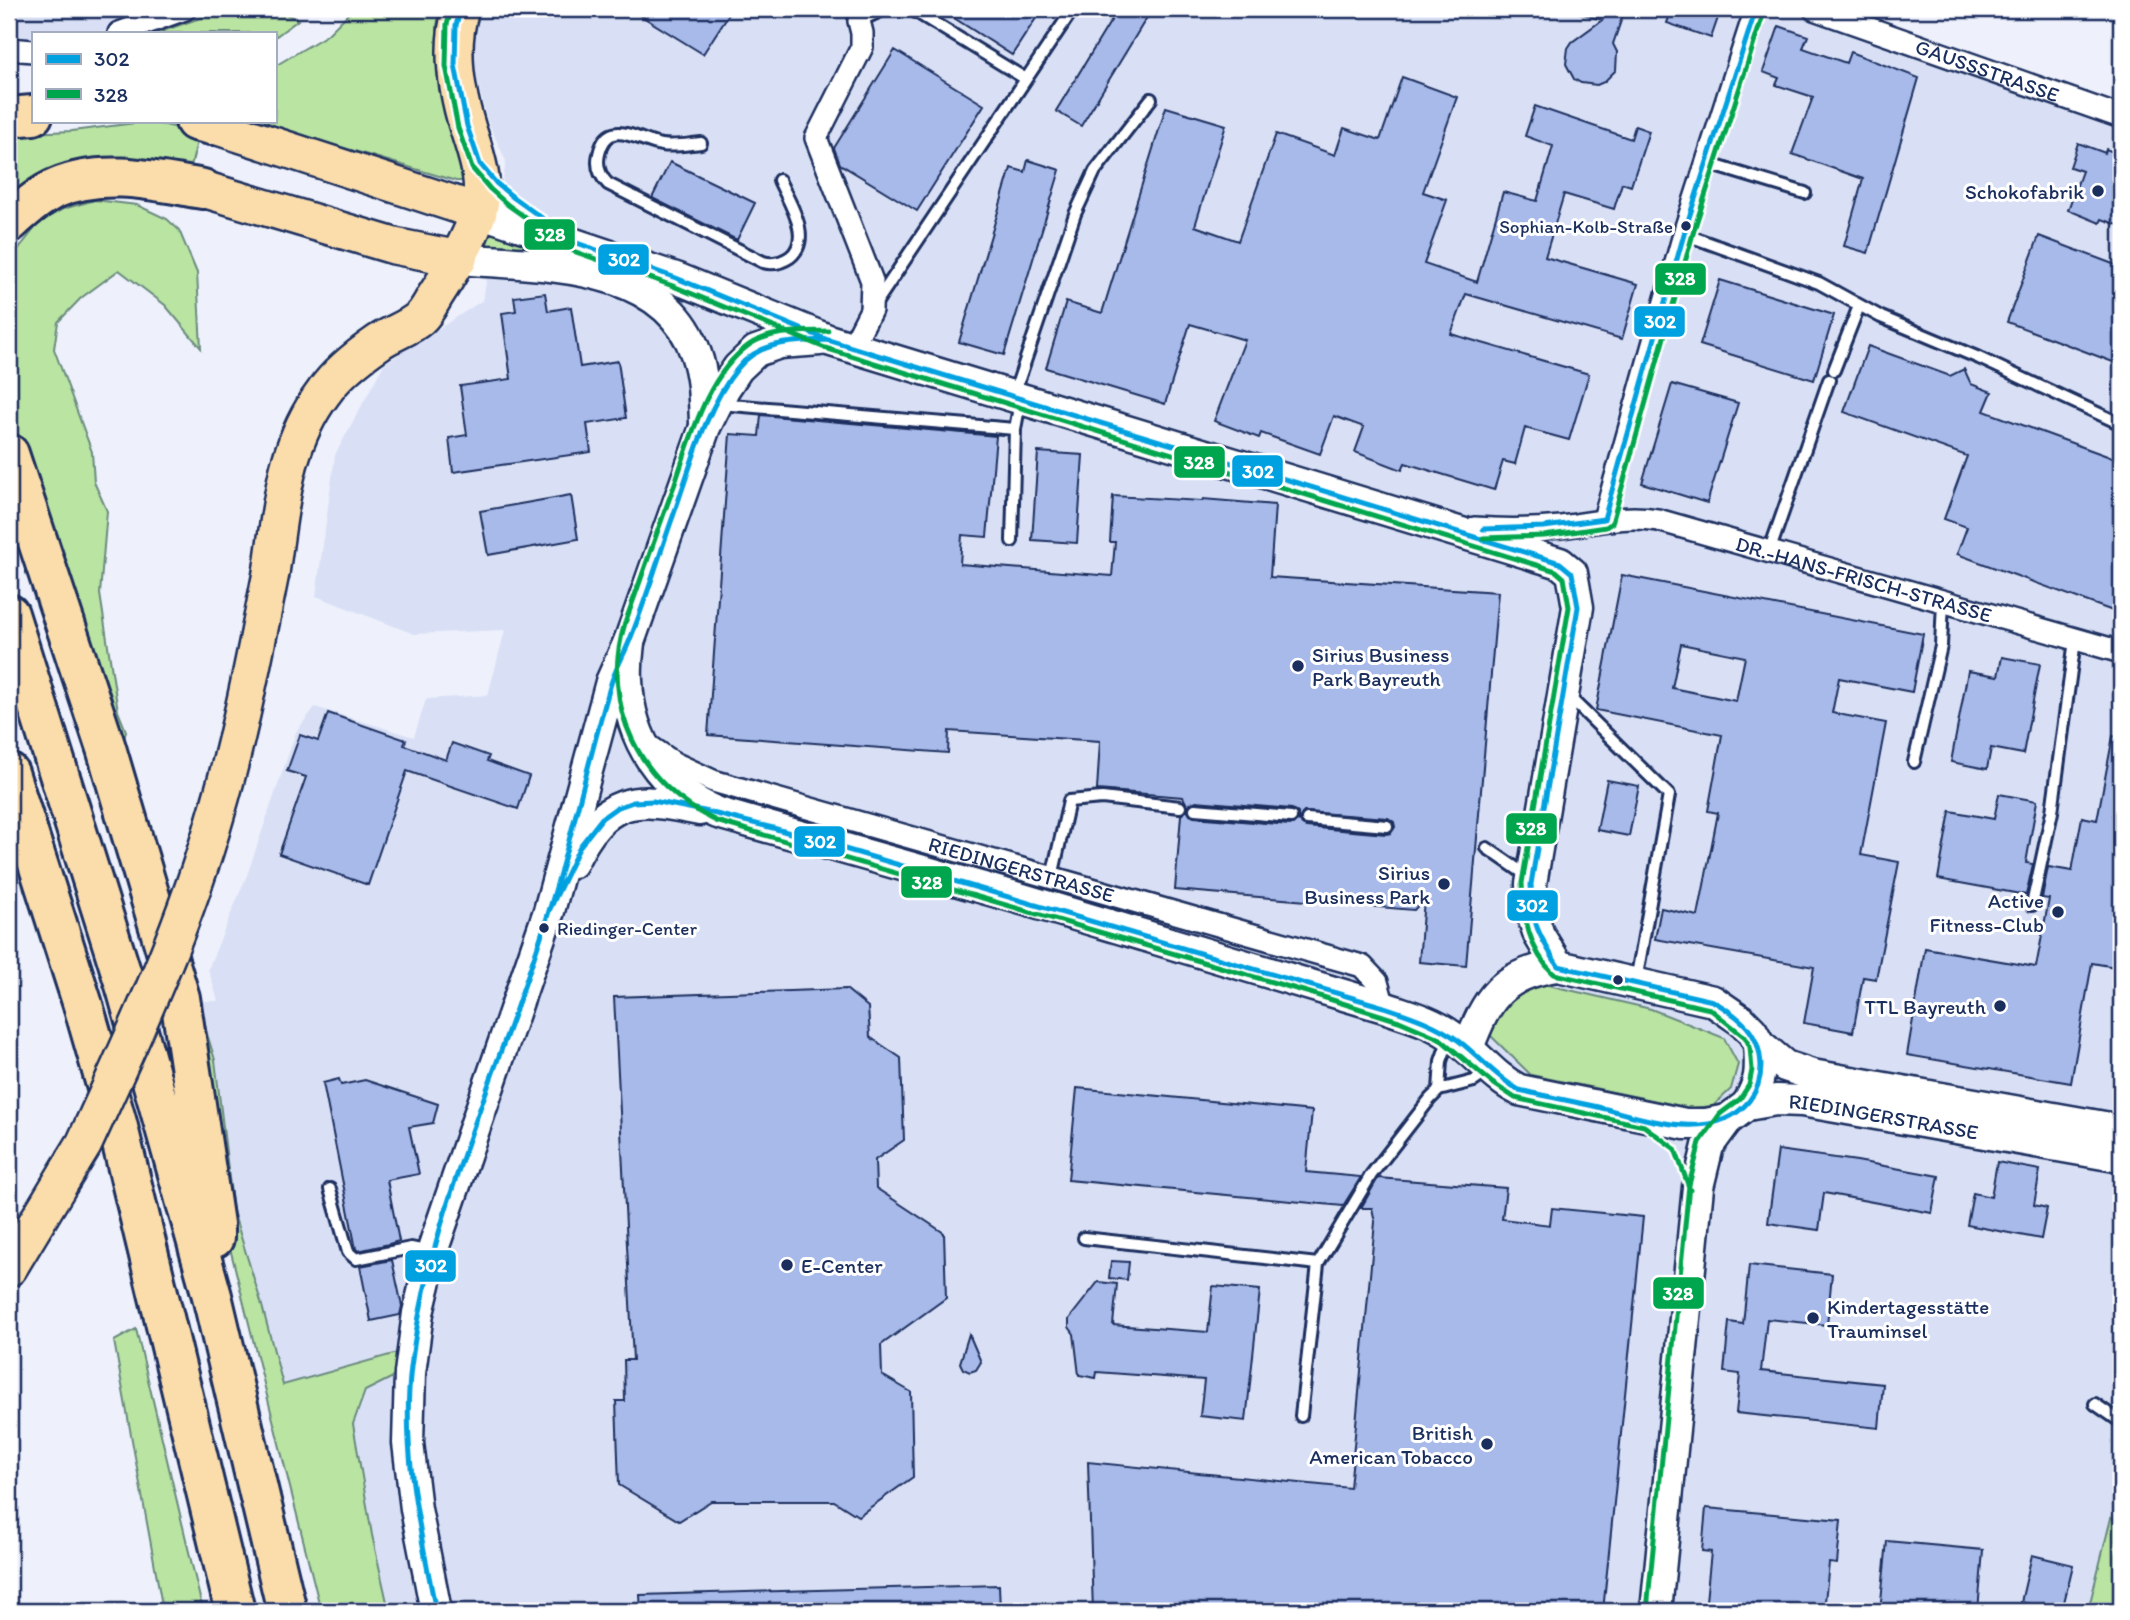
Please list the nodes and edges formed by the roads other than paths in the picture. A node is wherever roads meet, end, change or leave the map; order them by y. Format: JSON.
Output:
{"nodes":[{"id":1,"x":185,"y":9,"type":"edge"},
{"id":2,"x":461,"y":9,"type":"edge"},
{"id":3,"x":885,"y":9,"type":"edge"},
{"id":4,"x":911,"y":9,"type":"edge"},
{"id":5,"x":1073,"y":9,"type":"edge"},
{"id":6,"x":1756,"y":9,"type":"edge"},
{"id":7,"x":1814,"y":9,"type":"edge"},
{"id":8,"x":861,"y":15,"type":"edge"},
{"id":9,"x":122,"y":32,"type":"edge"},
{"id":10,"x":9,"y":49,"type":"edge"},
{"id":11,"x":32,"y":51,"type":"edge"},
{"id":12,"x":1026,"y":79,"type":"junction"},
{"id":13,"x":1151,"y":99,"type":"dead end"},
{"id":14,"x":32,"y":115,"type":"edge"},
{"id":15,"x":9,"y":117,"type":"edge"},
{"id":16,"x":2121,"y":117,"type":"edge"},
{"id":17,"x":203,"y":123,"type":"edge"},
{"id":18,"x":701,"y":143,"type":"dead end"},
{"id":19,"x":1706,"y":163,"type":"junction"},
{"id":20,"x":779,"y":180,"type":"dead end"},
{"id":21,"x":203,"y":189,"type":"joint"},
{"id":22,"x":1805,"y":192,"type":"dead end"},
{"id":23,"x":479,"y":212,"type":"junction"},
{"id":24,"x":9,"y":223,"type":"edge"},
{"id":25,"x":1684,"y":234,"type":"junction"},
{"id":26,"x":459,"y":258,"type":"junction"},
{"id":27,"x":1859,"y":306,"type":"junction"},
{"id":28,"x":871,"y":310,"type":"junction"},
{"id":29,"x":840,"y":344,"type":"junction"},
{"id":30,"x":1017,"y":398,"type":"junction"},
{"id":31,"x":711,"y":415,"type":"junction"},
{"id":32,"x":2121,"y":424,"type":"edge"},
{"id":33,"x":1015,"y":429,"type":"junction"},
{"id":34,"x":9,"y":454,"type":"edge"},
{"id":35,"x":1604,"y":519,"type":"junction"},
{"id":36,"x":1434,"y":526,"type":"junction"},
{"id":37,"x":1013,"y":541,"type":"dead end"},
{"id":38,"x":1769,"y":552,"type":"junction"},
{"id":39,"x":1943,"y":601,"type":"junction"},
{"id":40,"x":9,"y":614,"type":"edge"},
{"id":41,"x":2075,"y":640,"type":"junction"},
{"id":42,"x":629,"y":642,"type":"junction"},
{"id":43,"x":2121,"y":652,"type":"edge"},
{"id":44,"x":1563,"y":692,"type":"junction"},
{"id":45,"x":642,"y":741,"type":"junction"},
{"id":46,"x":1914,"y":762,"type":"dead end"},
{"id":47,"x":9,"y":773,"type":"edge"},
{"id":48,"x":1180,"y":807,"type":"dead end"},
{"id":49,"x":1195,"y":809,"type":"dead end"},
{"id":50,"x":718,"y":813,"type":"junction"},
{"id":51,"x":1291,"y":817,"type":"dead end"},
{"id":52,"x":1307,"y":819,"type":"dead end"},
{"id":53,"x":1387,"y":826,"type":"dead end"},
{"id":54,"x":1487,"y":848,"type":"dead end"},
{"id":55,"x":1052,"y":877,"type":"junction"},
{"id":56,"x":1532,"y":879,"type":"junction"},
{"id":57,"x":2032,"y":905,"type":"dead end"},
{"id":58,"x":549,"y":911,"type":"junction"},
{"id":59,"x":1558,"y":966,"type":"junction"},
{"id":60,"x":1636,"y":984,"type":"junction"},
{"id":61,"x":1384,"y":1007,"type":"junction"},
{"id":62,"x":1459,"y":1041,"type":"junction"},
{"id":63,"x":1759,"y":1044,"type":"junction"},
{"id":64,"x":1490,"y":1070,"type":"junction"},
{"id":65,"x":1439,"y":1090,"type":"junction"},
{"id":66,"x":1802,"y":1101,"type":"junction"},
{"id":67,"x":1737,"y":1113,"type":"junction"},
{"id":68,"x":2041,"y":1116,"type":"junction"},
{"id":69,"x":1648,"y":1118,"type":"junction"},
{"id":70,"x":2121,"y":1130,"type":"edge"},
{"id":71,"x":1983,"y":1133,"type":"junction"},
{"id":72,"x":2121,"y":1157,"type":"edge"},
{"id":73,"x":1698,"y":1187,"type":"junction"},
{"id":74,"x":330,"y":1189,"type":"dead end"},
{"id":75,"x":1084,"y":1238,"type":"dead end"},
{"id":76,"x":433,"y":1252,"type":"junction"},
{"id":77,"x":1318,"y":1264,"type":"junction"},
{"id":78,"x":9,"y":1268,"type":"edge"},
{"id":79,"x":212,"y":1296,"type":"junction"},
{"id":80,"x":2095,"y":1404,"type":"dead end"},
{"id":81,"x":1301,"y":1416,"type":"dead end"},
{"id":82,"x":2121,"y":1422,"type":"edge"},
{"id":83,"x":235,"y":1611,"type":"edge"},
{"id":84,"x":287,"y":1611,"type":"edge"},
{"id":85,"x":436,"y":1611,"type":"edge"},
{"id":86,"x":1656,"y":1611,"type":"edge"}],
"edges":[{"from":1,"to":9,"type":"street"},
{"from":2,"to":23,"type":"main road"},
{"from":3,"to":8,"type":"lane"},
{"from":4,"to":12,"type":"lane"},
{"from":5,"to":12,"type":"lane"},
{"from":6,"to":19,"type":"street"},
{"from":7,"to":16,"type":"street","name":"GAUSSSTRASSE"},
{"from":8,"to":28,"type":"street"},
{"from":10,"to":11,"type":"street"},
{"from":12,"to":28,"type":"lane"},
{"from":13,"to":30,"type":"lane"},
{"from":14,"to":15,"type":"highway"},
{"from":17,"to":23,"type":"main road"},
{"from":18,"to":20,"type":"lane"},
{"from":19,"to":22,"type":"lane"},
{"from":19,"to":25,"type":"street"},
{"from":21,"to":24,"type":"highway"},
{"from":21,"to":26,"type":"main road"},
{"from":23,"to":26,"type":"main road"},
{"from":23,"to":29,"type":"main road"},
{"from":25,"to":27,"type":"lane"},
{"from":25,"to":35,"type":"street"},
{"from":26,"to":31,"type":"main road"},
{"from":26,"to":78,"type":"main road","bridge":true},
{"from":27,"to":32,"type":"lane"},
{"from":27,"to":38,"type":"lane"},
{"from":28,"to":29,"type":"street"},
{"from":29,"to":30,"type":"main road"},
{"from":29,"to":31,"type":"main road"},
{"from":30,"to":33,"type":"lane"},
{"from":30,"to":36,"type":"main road"},
{"from":31,"to":33,"type":"lane"},
{"from":31,"to":42,"type":"main road"},
{"from":33,"to":37,"type":"lane"},
{"from":34,"to":79,"type":"highway"},
{"from":35,"to":36,"type":"street"},
{"from":35,"to":38,"type":"street","name":"DR.-HANS-FRISCH-STRASSE"},
{"from":36,"to":44,"type":"main road"},
{"from":38,"to":39,"type":"street","name":"DR.-HANS-FRISCH-STRASSE"},
{"from":39,"to":41,"type":"street","name":"DR.-HANS-FRISCH-STRASSE"},
{"from":39,"to":46,"type":"lane"},
{"from":40,"to":79,"type":"highway"},
{"from":41,"to":43,"type":"street","name":"DR.-HANS-FRISCH-STRASSE"},
{"from":41,"to":57,"type":"lane"},
{"from":42,"to":45,"type":"main road","name":"RIEDINGERSTRASSE"},
{"from":42,"to":58,"type":"main road"},
{"from":44,"to":56,"type":"main road"},
{"from":44,"to":60,"type":"lane"},
{"from":45,"to":50,"type":"main road","name":"RIEDINGERSTRASSE"},
{"from":45,"to":55,"type":"street","name":"RIEDINGERSTRASSE"},
{"from":47,"to":83,"type":"highway"},
{"from":48,"to":55,"type":"lane"},
{"from":49,"to":51,"type":"lane"},
{"from":50,"to":58,"type":"main road"},
{"from":50,"to":61,"type":"main road","name":"RIEDINGERSTRASSE"},
{"from":52,"to":53,"type":"lane"},
{"from":54,"to":56,"type":"lane"},
{"from":55,"to":61,"type":"street","name":"RIEDINGERSTRASSE"},
{"from":56,"to":59,"type":"main road"},
{"from":58,"to":76,"type":"main road"},
{"from":59,"to":60,"type":"main road","name":"RIEDINGERSTRASSE"},
{"from":59,"to":62,"type":"main road"},
{"from":60,"to":63,"type":"main road","name":"RIEDINGERSTRASSE"},
{"from":61,"to":62,"type":"main road","name":"RIEDINGERSTRASSE"},
{"from":62,"to":64,"type":"main road","name":"RIEDINGERSTRASSE"},
{"from":62,"to":65,"type":"lane"},
{"from":63,"to":67,"type":"main road"},
{"from":63,"to":68,"type":"main road","name":"RIEDINGERSTRASSE"},
{"from":64,"to":65,"type":"lane"},
{"from":64,"to":69,"type":"main road","name":"RIEDINGERSTRASSE"},
{"from":65,"to":77,"type":"lane"},
{"from":66,"to":67,"type":"main road","name":"RIEDINGERSTRASSE"},
{"from":66,"to":71,"type":"main road","name":"RIEDINGERSTRASSE"},
{"from":66,"to":73,"type":"main road"},
{"from":67,"to":69,"type":"main road","name":"RIEDINGERSTRASSE"},
{"from":67,"to":73,"type":"main road"},
{"from":68,"to":70,"type":"main road","name":"RIEDINGERSTRASSE"},
{"from":68,"to":71,"type":"main road"},
{"from":69,"to":73,"type":"main road"},
{"from":71,"to":72,"type":"main road","name":"RIEDINGERSTRASSE"},
{"from":73,"to":86,"type":"main road"},
{"from":74,"to":76,"type":"lane"},
{"from":75,"to":77,"type":"lane"},
{"from":76,"to":85,"type":"main road"},
{"from":77,"to":81,"type":"lane"},
{"from":79,"to":84,"type":"highway"},
{"from":80,"to":82,"type":"lane"}]}
